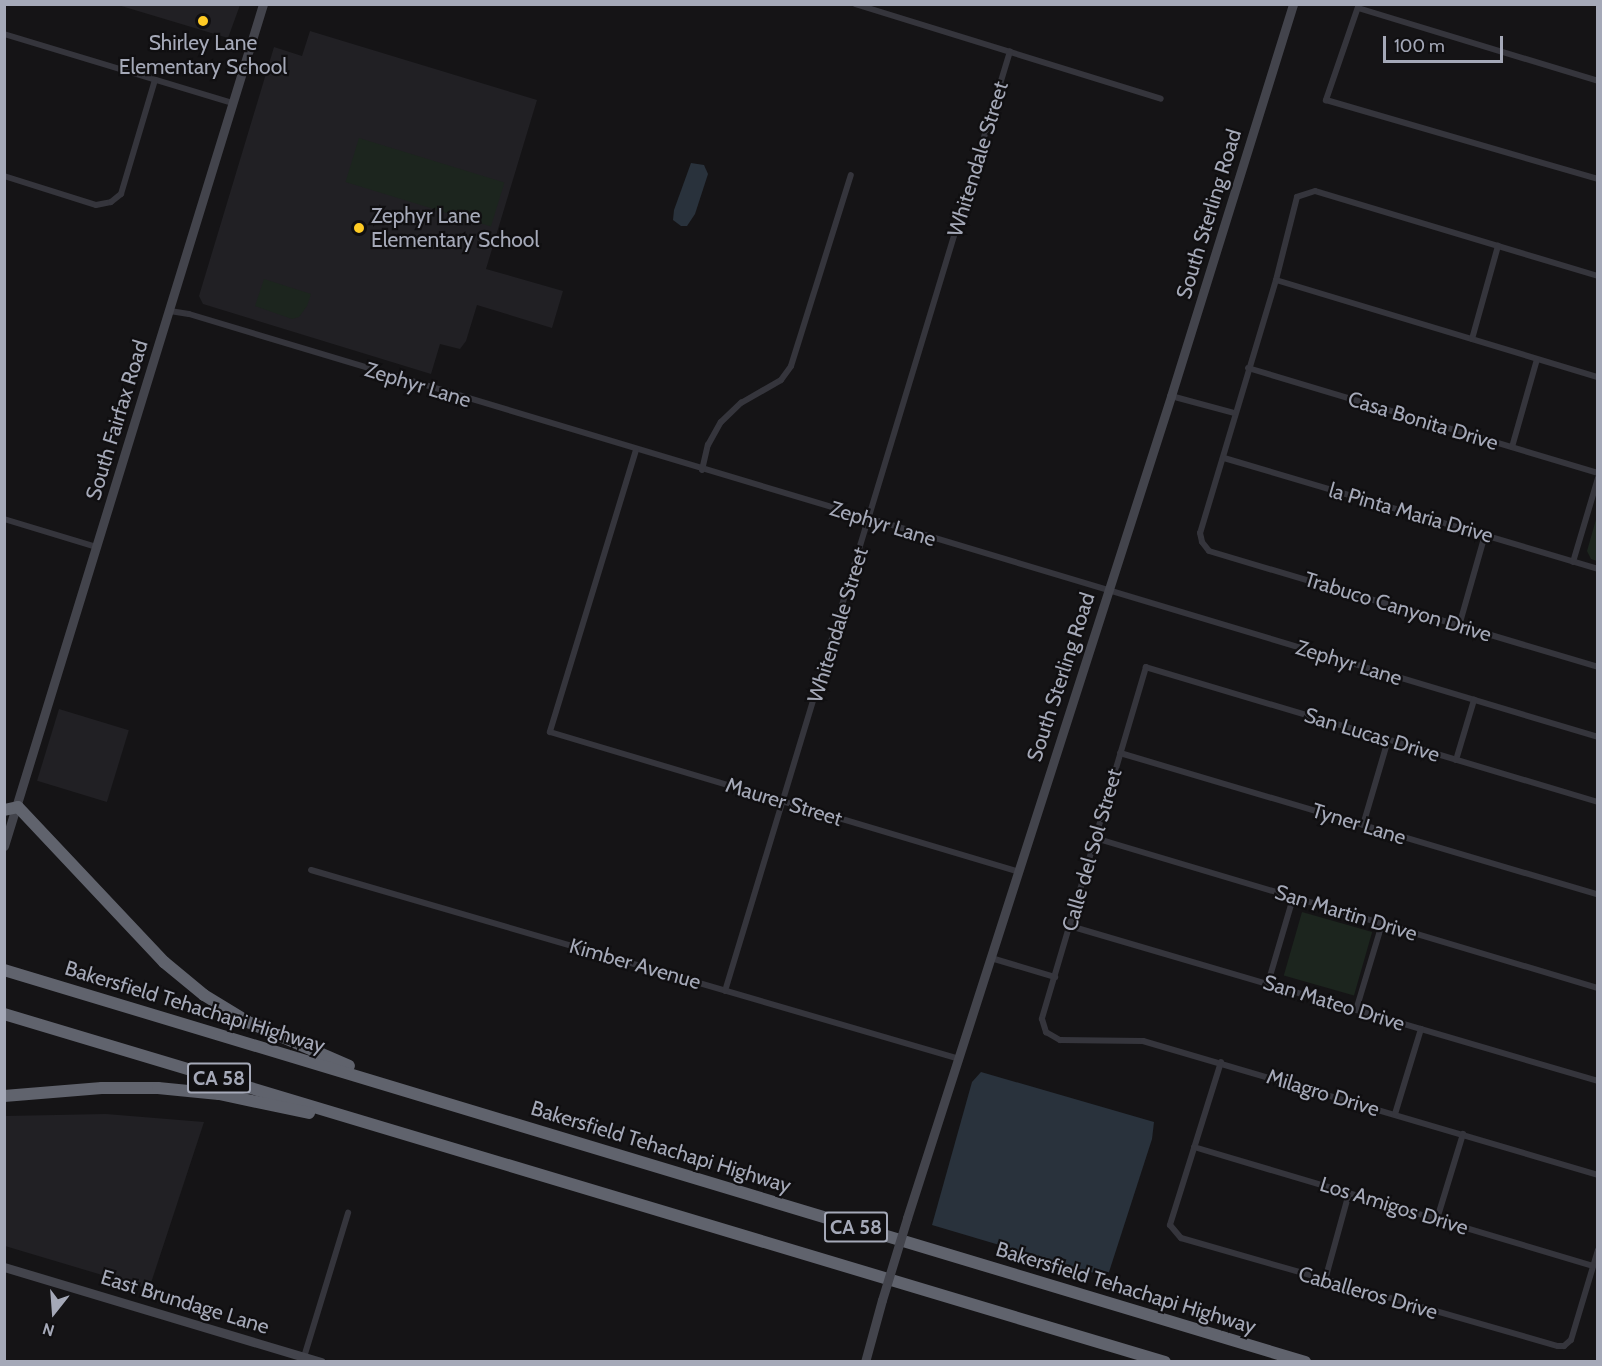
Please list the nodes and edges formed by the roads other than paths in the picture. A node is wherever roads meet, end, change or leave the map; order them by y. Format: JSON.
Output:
{"nodes":[{"id":1,"x":263,"y":4,"type":"edge"},
{"id":2,"x":855,"y":4,"type":"edge"},
{"id":3,"x":1289,"y":5,"type":"edge"},
{"id":4,"x":1359,"y":6,"type":"edge"},
{"id":5,"x":4,"y":34,"type":"edge"},
{"id":6,"x":1010,"y":51,"type":"junction"},
{"id":7,"x":154,"y":80,"type":"junction"},
{"id":8,"x":1598,"y":81,"type":"edge"},
{"id":9,"x":1161,"y":99,"type":"dead end"},
{"id":10,"x":233,"y":103,"type":"junction"},
{"id":11,"x":1598,"y":170,"type":"edge"},
{"id":12,"x":851,"y":175,"type":"dead end"},
{"id":13,"x":4,"y":176,"type":"edge"},
{"id":14,"x":1596,"y":179,"type":"edge"},
{"id":15,"x":1498,"y":246,"type":"junction"},
{"id":16,"x":1598,"y":276,"type":"edge"},
{"id":17,"x":1276,"y":280,"type":"junction"},
{"id":18,"x":170,"y":311,"type":"junction"},
{"id":19,"x":1472,"y":339,"type":"junction"},
{"id":20,"x":1537,"y":359,"type":"junction"},
{"id":21,"x":1248,"y":368,"type":"junction"},
{"id":22,"x":1598,"y":377,"type":"edge"},
{"id":23,"x":1171,"y":396,"type":"junction"},
{"id":24,"x":1234,"y":413,"type":"junction"},
{"id":25,"x":1512,"y":447,"type":"junction"},
{"id":26,"x":636,"y":450,"type":"junction"},
{"id":27,"x":1224,"y":458,"type":"junction"},
{"id":28,"x":702,"y":470,"type":"junction"},
{"id":29,"x":1598,"y":473,"type":"edge"},
{"id":30,"x":1598,"y":478,"type":"edge"},
{"id":31,"x":4,"y":519,"type":"edge"},
{"id":32,"x":870,"y":520,"type":"junction"},
{"id":33,"x":1485,"y":535,"type":"junction"},
{"id":34,"x":98,"y":547,"type":"junction"},
{"id":35,"x":1573,"y":562,"type":"junction"},
{"id":36,"x":1598,"y":569,"type":"edge"},
{"id":37,"x":1108,"y":591,"type":"junction"},
{"id":38,"x":1460,"y":626,"type":"junction"},
{"id":39,"x":1146,"y":667,"type":"joint"},
{"id":40,"x":1598,"y":667,"type":"edge"},
{"id":41,"x":1474,"y":700,"type":"junction"},
{"id":42,"x":1598,"y":737,"type":"edge"},
{"id":43,"x":1388,"y":740,"type":"junction"},
{"id":44,"x":1120,"y":753,"type":"junction"},
{"id":45,"x":1456,"y":760,"type":"junction"},
{"id":46,"x":784,"y":802,"type":"junction"},
{"id":47,"x":1598,"y":802,"type":"edge"},
{"id":48,"x":18,"y":807,"type":"junction"},
{"id":49,"x":4,"y":810,"type":"edge"},
{"id":50,"x":1363,"y":825,"type":"junction"},
{"id":51,"x":1095,"y":838,"type":"junction"},
{"id":52,"x":4,"y":846,"type":"edge"},
{"id":53,"x":311,"y":870,"type":"dead end"},
{"id":54,"x":1017,"y":872,"type":"junction"},
{"id":55,"x":1598,"y":895,"type":"edge"},
{"id":56,"x":1293,"y":898,"type":"junction"},
{"id":57,"x":1382,"y":924,"type":"junction"},
{"id":58,"x":1070,"y":926,"type":"junction"},
{"id":59,"x":991,"y":958,"type":"junction"},
{"id":60,"x":4,"y":970,"type":"edge"},
{"id":61,"x":1055,"y":977,"type":"junction"},
{"id":62,"x":1268,"y":983,"type":"junction"},
{"id":63,"x":1598,"y":988,"type":"edge"},
{"id":64,"x":725,"y":991,"type":"junction"},
{"id":65,"x":1356,"y":1010,"type":"junction"},
{"id":66,"x":4,"y":1014,"type":"edge"},
{"id":67,"x":1421,"y":1029,"type":"junction"},
{"id":68,"x":1046,"y":1032,"type":"joint"},
{"id":69,"x":960,"y":1059,"type":"junction"},
{"id":70,"x":1221,"y":1062,"type":"junction"},
{"id":71,"x":1598,"y":1081,"type":"edge"},
{"id":72,"x":408,"y":1090,"type":"junction"},
{"id":73,"x":4,"y":1096,"type":"edge"},
{"id":74,"x":1395,"y":1114,"type":"junction"},
{"id":75,"x":1463,"y":1134,"type":"junction"},
{"id":76,"x":433,"y":1142,"type":"junction"},
{"id":77,"x":1194,"y":1147,"type":"junction"},
{"id":78,"x":1598,"y":1174,"type":"edge"},
{"id":79,"x":1349,"y":1193,"type":"junction"},
{"id":80,"x":348,"y":1213,"type":"dead end"},
{"id":81,"x":1437,"y":1219,"type":"junction"},
{"id":82,"x":1598,"y":1250,"type":"edge"},
{"id":83,"x":1593,"y":1266,"type":"junction"},
{"id":84,"x":4,"y":1267,"type":"edge"},
{"id":85,"x":1325,"y":1280,"type":"junction"},
{"id":86,"x":304,"y":1356,"type":"junction"},
{"id":87,"x":321,"y":1362,"type":"edge"},
{"id":88,"x":865,"y":1362,"type":"edge"},
{"id":89,"x":1165,"y":1362,"type":"edge"},
{"id":90,"x":1305,"y":1362,"type":"edge"}],
"edges":[{"from":1,"to":10,"type":"street","name":"South Fairfax Road"},
{"from":2,"to":6,"type":"street"},
{"from":3,"to":23,"type":"street","name":"South Sterling Road"},
{"from":4,"to":8,"type":"street"},
{"from":4,"to":14,"type":"street"},
{"from":5,"to":7,"type":"street"},
{"from":6,"to":9,"type":"street"},
{"from":6,"to":32,"type":"street","name":"Whitendale Street"},
{"from":7,"to":10,"type":"street"},
{"from":7,"to":13,"type":"street"},
{"from":10,"to":18,"type":"street","name":"South Fairfax Road"},
{"from":11,"to":14,"type":"street"},
{"from":12,"to":28,"type":"street"},
{"from":15,"to":16,"type":"street"},
{"from":15,"to":17,"type":"street"},
{"from":15,"to":19,"type":"street"},
{"from":17,"to":19,"type":"street"},
{"from":17,"to":21,"type":"street"},
{"from":18,"to":26,"type":"street","name":"Zephyr Lane"},
{"from":18,"to":34,"type":"street","name":"South Fairfax Road"},
{"from":19,"to":20,"type":"street"},
{"from":20,"to":22,"type":"street"},
{"from":20,"to":25,"type":"street"},
{"from":21,"to":24,"type":"street"},
{"from":21,"to":25,"type":"street","name":"Casa Bonita Drive"},
{"from":23,"to":24,"type":"street"},
{"from":23,"to":37,"type":"street","name":"South Sterling Road"},
{"from":24,"to":27,"type":"street"},
{"from":25,"to":29,"type":"street","name":"Casa Bonita Drive"},
{"from":26,"to":28,"type":"street","name":"Zephyr Lane"},
{"from":26,"to":46,"type":"street","name":"Maurer Street"},
{"from":27,"to":33,"type":"street","name":"la Pinta Maria Drive"},
{"from":27,"to":38,"type":"street","name":"Trabuco Canyon Drive"},
{"from":28,"to":32,"type":"street","name":"Zephyr Lane"},
{"from":30,"to":35,"type":"street"},
{"from":31,"to":34,"type":"street"},
{"from":32,"to":37,"type":"street","name":"Zephyr Lane"},
{"from":32,"to":46,"type":"street","name":"Whitendale Street"},
{"from":33,"to":35,"type":"street","name":"la Pinta Maria Drive"},
{"from":33,"to":38,"type":"street"},
{"from":34,"to":48,"type":"street","name":"South Fairfax Road"},
{"from":35,"to":36,"type":"street","name":"la Pinta Maria Drive"},
{"from":37,"to":41,"type":"street","name":"Zephyr Lane"},
{"from":37,"to":54,"type":"street","name":"South Sterling Road"},
{"from":38,"to":40,"type":"street","name":"Trabuco Canyon Drive"},
{"from":39,"to":43,"type":"street","name":"San Lucas Drive"},
{"from":39,"to":44,"type":"street","name":"Calle del Sol Street"},
{"from":41,"to":42,"type":"street","name":"Zephyr Lane"},
{"from":41,"to":45,"type":"street"},
{"from":43,"to":45,"type":"street","name":"San Lucas Drive"},
{"from":43,"to":50,"type":"street"},
{"from":44,"to":50,"type":"street","name":"Tyner Lane"},
{"from":44,"to":51,"type":"street","name":"Calle del Sol Street"},
{"from":45,"to":47,"type":"street","name":"San Lucas Drive"},
{"from":46,"to":54,"type":"street","name":"Maurer Street"},
{"from":46,"to":64,"type":"street","name":"Whitendale Street"},
{"from":48,"to":49,"type":"highway"},
{"from":48,"to":52,"type":"street","name":"South Fairfax Road"},
{"from":48,"to":72,"type":"highway"},
{"from":50,"to":55,"type":"street","name":"Tyner Lane"},
{"from":51,"to":56,"type":"street","name":"San Martin Drive"},
{"from":51,"to":58,"type":"street","name":"Calle del Sol Street"},
{"from":53,"to":64,"type":"street","name":"Kimber Avenue"},
{"from":54,"to":59,"type":"street","name":"South Sterling Road"},
{"from":56,"to":57,"type":"street","name":"San Martin Drive"},
{"from":56,"to":62,"type":"street"},
{"from":57,"to":63,"type":"street","name":"San Martin Drive"},
{"from":57,"to":65,"type":"street"},
{"from":58,"to":61,"type":"street","name":"Calle del Sol Street"},
{"from":58,"to":62,"type":"street","name":"San Mateo Drive"},
{"from":59,"to":61,"type":"street"},
{"from":59,"to":69,"type":"street","name":"South Sterling Road"},
{"from":60,"to":72,"type":"highway","name":"Bakersfield Tehachapi Highway","number":"CA 58"},
{"from":61,"to":68,"type":"street","name":"Calle del Sol Street"},
{"from":62,"to":65,"type":"street","name":"San Mateo Drive"},
{"from":64,"to":69,"type":"street","name":"Kimber Avenue"},
{"from":65,"to":67,"type":"street","name":"San Mateo Drive"},
{"from":66,"to":76,"type":"highway","number":"CA 58"},
{"from":67,"to":71,"type":"street","name":"San Mateo Drive"},
{"from":67,"to":74,"type":"street"},
{"from":68,"to":70,"type":"street","name":"Milagro Drive"},
{"from":69,"to":88,"type":"street","name":"South Sterling Road","bridge":true},
{"from":70,"to":74,"type":"street","name":"Milagro Drive"},
{"from":70,"to":77,"type":"street"},
{"from":72,"to":90,"type":"highway","name":"Bakersfield Tehachapi Highway","number":"CA 58"},
{"from":73,"to":76,"type":"highway"},
{"from":74,"to":75,"type":"street","name":"Milagro Drive"},
{"from":75,"to":78,"type":"street","name":"Milagro Drive"},
{"from":75,"to":81,"type":"street"},
{"from":76,"to":89,"type":"highway","number":"CA 58"},
{"from":77,"to":79,"type":"street","name":"Los Amigos Drive"},
{"from":77,"to":85,"type":"street","name":"Caballeros Drive"},
{"from":79,"to":81,"type":"street","name":"Los Amigos Drive"},
{"from":79,"to":85,"type":"street"},
{"from":80,"to":86,"type":"street"},
{"from":81,"to":83,"type":"street","name":"Los Amigos Drive"},
{"from":82,"to":83,"type":"street"},
{"from":83,"to":85,"type":"street","name":"Caballeros Drive"},
{"from":84,"to":86,"type":"street","name":"East Brundage Lane"},
{"from":86,"to":87,"type":"street","name":"East Brundage Lane"}]}
